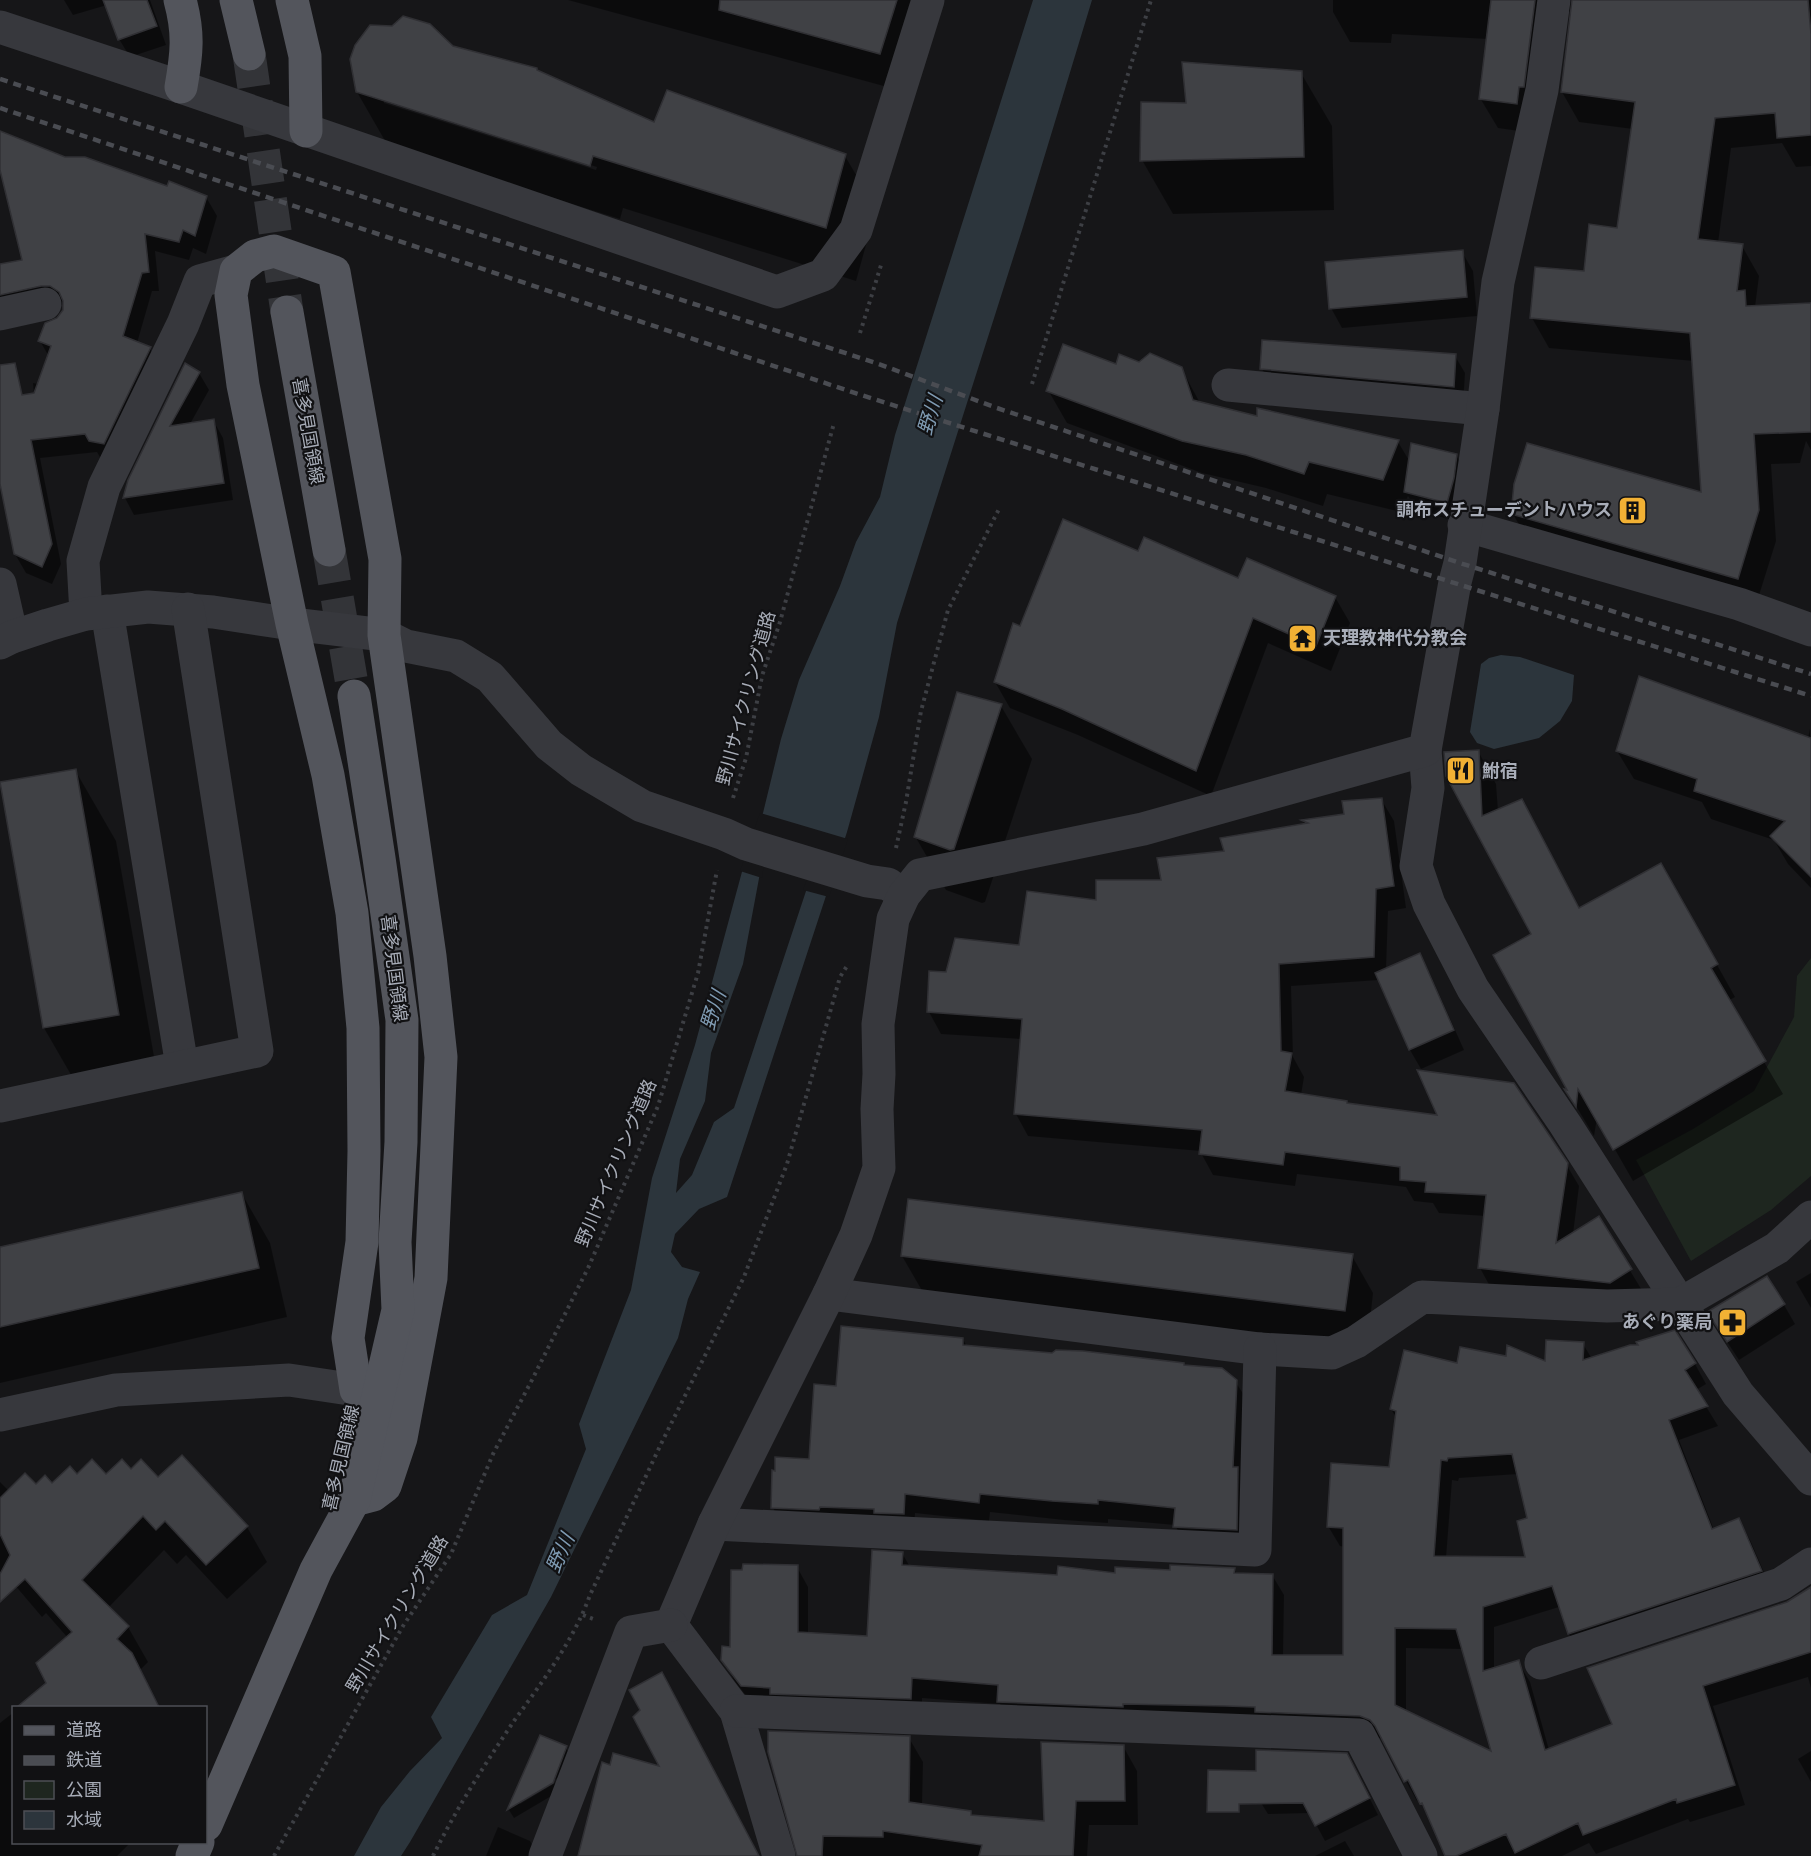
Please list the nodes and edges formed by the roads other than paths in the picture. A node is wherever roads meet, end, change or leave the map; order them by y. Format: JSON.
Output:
{"nodes":[{"id":1,"x":180,"y":0,"type":"edge"},
{"id":2,"x":236,"y":0,"type":"edge"},
{"id":3,"x":928,"y":0,"type":"edge"},
{"id":4,"x":1554,"y":0,"type":"edge"},
{"id":5,"x":296,"y":5,"type":"edge"},
{"id":6,"x":0,"y":27,"type":"edge"},
{"id":7,"x":249,"y":54,"type":"tunnel mouth"},
{"id":8,"x":181,"y":87,"type":"junction"},
{"id":9,"x":306,"y":131,"type":"junction"},
{"id":10,"x":236,"y":271,"type":"junction"},
{"id":11,"x":45,"y":304,"type":"dead end"},
{"id":12,"x":287,"y":312,"type":"tunnel mouth"},
{"id":13,"x":0,"y":314,"type":"edge"},
{"id":14,"x":1228,"y":385,"type":"dead end"},
{"id":15,"x":1483,"y":409,"type":"junction"},
{"id":16,"x":1464,"y":525,"type":"junction"},
{"id":17,"x":329,"y":550,"type":"tunnel mouth"},
{"id":18,"x":0,"y":584,"type":"edge"},
{"id":19,"x":188,"y":609,"type":"junction"},
{"id":20,"x":96,"y":613,"type":"junction"},
{"id":21,"x":292,"y":624,"type":"junction"},
{"id":22,"x":1811,"y":630,"type":"edge"},
{"id":23,"x":384,"y":635,"type":"junction"},
{"id":24,"x":6,"y":640,"type":"edge"},
{"id":25,"x":354,"y":696,"type":"tunnel mouth"},
{"id":26,"x":1425,"y":750,"type":"junction"},
{"id":27,"x":896,"y":890,"type":"junction"},
{"id":28,"x":182,"y":1066,"type":"junction"},
{"id":29,"x":0,"y":1106,"type":"edge"},
{"id":30,"x":1811,"y":1217,"type":"edge"},
{"id":31,"x":395,"y":1242,"type":"junction"},
{"id":32,"x":829,"y":1294,"type":"junction"},
{"id":33,"x":1680,"y":1304,"type":"junction"},
{"id":34,"x":1260,"y":1349,"type":"junction"},
{"id":35,"x":356,"y":1390,"type":"junction"},
{"id":36,"x":0,"y":1415,"type":"edge"},
{"id":37,"x":1811,"y":1479,"type":"edge"},
{"id":38,"x":354,"y":1500,"type":"junction"},
{"id":39,"x":714,"y":1524,"type":"junction"},
{"id":40,"x":1811,"y":1564,"type":"edge"},
{"id":41,"x":316,"y":1570,"type":"junction"},
{"id":42,"x":671,"y":1625,"type":"junction"},
{"id":43,"x":1541,"y":1662,"type":"dead end"},
{"id":44,"x":736,"y":1711,"type":"junction"},
{"id":45,"x":207,"y":1823,"type":"edge"},
{"id":46,"x":546,"y":1856,"type":"edge"},
{"id":47,"x":779,"y":1856,"type":"edge"},
{"id":48,"x":1421,"y":1856,"type":"edge"}],
"edges":[{"from":1,"to":8,"type":"main road"},
{"from":2,"to":7,"type":"main road"},
{"from":3,"to":9,"type":"street"},
{"from":4,"to":15,"type":"street"},
{"from":5,"to":9,"type":"main road"},
{"from":6,"to":8,"type":"street"},
{"from":8,"to":9,"type":"street"},
{"from":10,"to":20,"type":"street"},
{"from":10,"to":21,"type":"main road"},
{"from":10,"to":23,"type":"main road"},
{"from":11,"to":13,"type":"street"},
{"from":12,"to":17,"type":"main road","name":"喜多見国領線"},
{"from":14,"to":15,"type":"street"},
{"from":15,"to":16,"type":"street"},
{"from":16,"to":22,"type":"street"},
{"from":16,"to":26,"type":"street"},
{"from":18,"to":24,"type":"street"},
{"from":19,"to":20,"type":"street"},
{"from":19,"to":21,"type":"street"},
{"from":19,"to":28,"type":"street"},
{"from":20,"to":24,"type":"street"},
{"from":20,"to":28,"type":"street"},
{"from":21,"to":23,"type":"street"},
{"from":21,"to":35,"type":"main road"},
{"from":23,"to":27,"type":"street"},
{"from":23,"to":38,"type":"main road"},
{"from":25,"to":31,"type":"main road","name":"喜多見国領線"},
{"from":26,"to":27,"type":"street"},
{"from":26,"to":33,"type":"street"},
{"from":27,"to":32,"type":"street"},
{"from":28,"to":29,"type":"street"},
{"from":30,"to":33,"type":"street"},
{"from":31,"to":35,"type":"main road","name":"喜多見国領線"},
{"from":31,"to":38,"type":"main road","name":"喜多見国領線"},
{"from":32,"to":34,"type":"street"},
{"from":32,"to":39,"type":"street"},
{"from":33,"to":34,"type":"street"},
{"from":33,"to":37,"type":"street"},
{"from":34,"to":39,"type":"street"},
{"from":35,"to":36,"type":"street"},
{"from":35,"to":41,"type":"main road","name":"喜多見国領線"},
{"from":38,"to":41,"type":"main road","name":"喜多見国領線"},
{"from":39,"to":42,"type":"street"},
{"from":40,"to":43,"type":"street"},
{"from":41,"to":45,"type":"main road","name":"喜多見国領線"},
{"from":42,"to":44,"type":"street"},
{"from":42,"to":46,"type":"street"},
{"from":44,"to":47,"type":"street"},
{"from":44,"to":48,"type":"street"}]}
